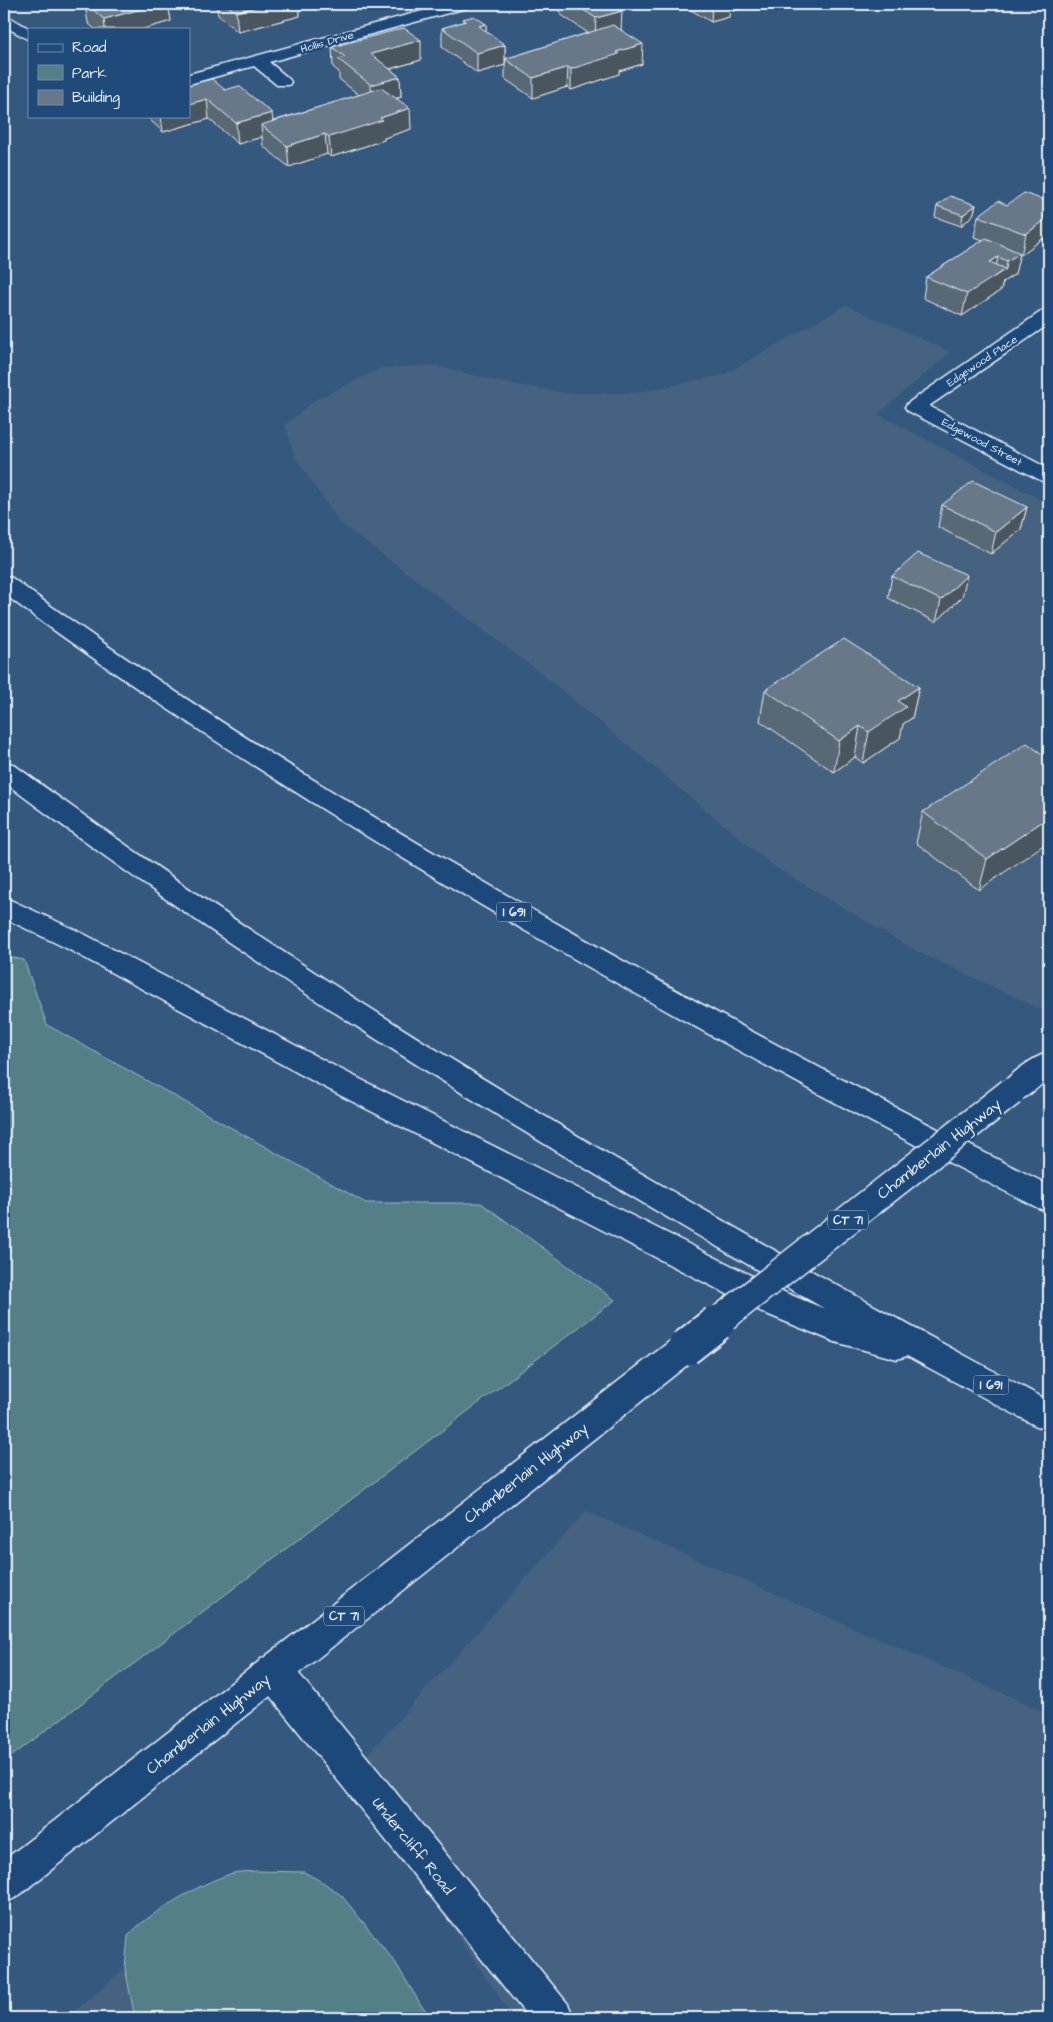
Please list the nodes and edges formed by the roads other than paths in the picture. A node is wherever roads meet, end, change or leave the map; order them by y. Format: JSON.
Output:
{"nodes":[{"id":1,"x":465,"y":4,"type":"edge"},
{"id":2,"x":4,"y":18,"type":"edge"},
{"id":3,"x":28,"y":33,"type":"edge"},
{"id":4,"x":258,"y":61,"type":"junction"},
{"id":5,"x":190,"y":79,"type":"edge"},
{"id":6,"x":283,"y":82,"type":"dead end"},
{"id":7,"x":1049,"y":316,"type":"edge"},
{"id":8,"x":915,"y":407,"type":"joint"},
{"id":9,"x":1049,"y":477,"type":"edge"},
{"id":10,"x":4,"y":582,"type":"edge"},
{"id":11,"x":4,"y":770,"type":"edge"},
{"id":12,"x":4,"y":907,"type":"edge"},
{"id":13,"x":1049,"y":1063,"type":"edge"},
{"id":14,"x":1049,"y":1199,"type":"edge"},
{"id":15,"x":932,"y":1354,"type":"junction"},
{"id":16,"x":1049,"y":1417,"type":"edge"},
{"id":17,"x":274,"y":1672,"type":"junction"},
{"id":18,"x":4,"y":1884,"type":"edge"},
{"id":19,"x":554,"y":2018,"type":"edge"}],
"edges":[{"from":1,"to":4,"type":"main road","name":"Hollis Drive"},
{"from":2,"to":3,"type":"main road"},
{"from":4,"to":5,"type":"main road","name":"Hollis Drive"},
{"from":4,"to":6,"type":"main road"},
{"from":7,"to":8,"type":"main road","name":"Edgewood Place"},
{"from":8,"to":9,"type":"main road","name":"Edgewood Street"},
{"from":10,"to":14,"type":"main road","number":"I 691"},
{"from":11,"to":15,"type":"main road","number":"I 691"},
{"from":12,"to":15,"type":"main road"},
{"from":13,"to":17,"type":"main road","name":"Chamberlain Highway","number":"CT 71","bridge":true},
{"from":15,"to":16,"type":"main road","number":"I 691"},
{"from":17,"to":18,"type":"main road","name":"Chamberlain Highway","number":"CT 71"},
{"from":17,"to":19,"type":"main road","name":"Undercliff Road"}]}
